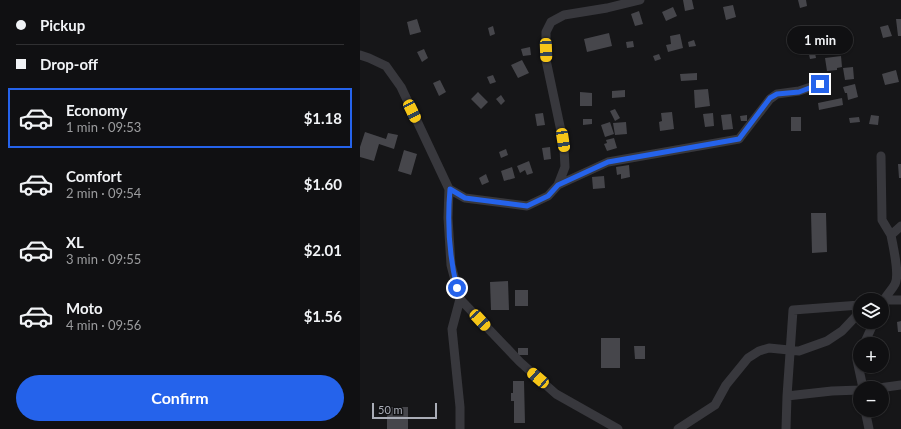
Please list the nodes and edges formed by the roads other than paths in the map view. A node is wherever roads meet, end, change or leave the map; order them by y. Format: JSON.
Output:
{"nodes":[{"id":1,"x":640,"y":0,"type":"edge"},
{"id":2,"x":360,"y":55,"type":"edge"},
{"id":3,"x":820,"y":84,"type":"dead end"},
{"id":4,"x":881,"y":156,"type":"dead end"},
{"id":5,"x":558,"y":185,"type":"junction"},
{"id":6,"x":450,"y":189,"type":"junction"},
{"id":7,"x":901,"y":226,"type":"edge"},
{"id":8,"x":891,"y":235,"type":"junction"},
{"id":9,"x":888,"y":293,"type":"edge"},
{"id":10,"x":460,"y":299,"type":"junction"},
{"id":11,"x":901,"y":300,"type":"edge"},
{"id":12,"x":889,"y":301,"type":"edge"},
{"id":13,"x":853,"y":306,"type":"edge"},
{"id":14,"x":853,"y":319,"type":"edge"},
{"id":15,"x":790,"y":350,"type":"junction"},
{"id":16,"x":901,"y":385,"type":"edge"},
{"id":17,"x":889,"y":387,"type":"edge"},
{"id":18,"x":853,"y":390,"type":"edge"},
{"id":19,"x":787,"y":396,"type":"junction"},
{"id":20,"x":866,"y":417,"type":"edge"},
{"id":21,"x":460,"y":429,"type":"edge"},
{"id":22,"x":618,"y":429,"type":"edge"},
{"id":23,"x":678,"y":429,"type":"edge"},
{"id":24,"x":786,"y":429,"type":"edge"},
{"id":25,"x":869,"y":429,"type":"edge"}],
"edges":[{"from":1,"to":5,"type":"street"},
{"from":2,"to":6,"type":"street"},
{"from":3,"to":5,"type":"street"},
{"from":4,"to":8,"type":"street"},
{"from":5,"to":6,"type":"street"},
{"from":6,"to":10,"type":"street"},
{"from":7,"to":8,"type":"street"},
{"from":8,"to":9,"type":"street"},
{"from":10,"to":21,"type":"street"},
{"from":10,"to":22,"type":"street"},
{"from":11,"to":12,"type":"street"},
{"from":13,"to":15,"type":"street"},
{"from":14,"to":15,"type":"street"},
{"from":15,"to":19,"type":"street"},
{"from":15,"to":23,"type":"street"},
{"from":16,"to":17,"type":"street"},
{"from":18,"to":19,"type":"street"},
{"from":19,"to":24,"type":"street"},
{"from":20,"to":25,"type":"street"}]}
